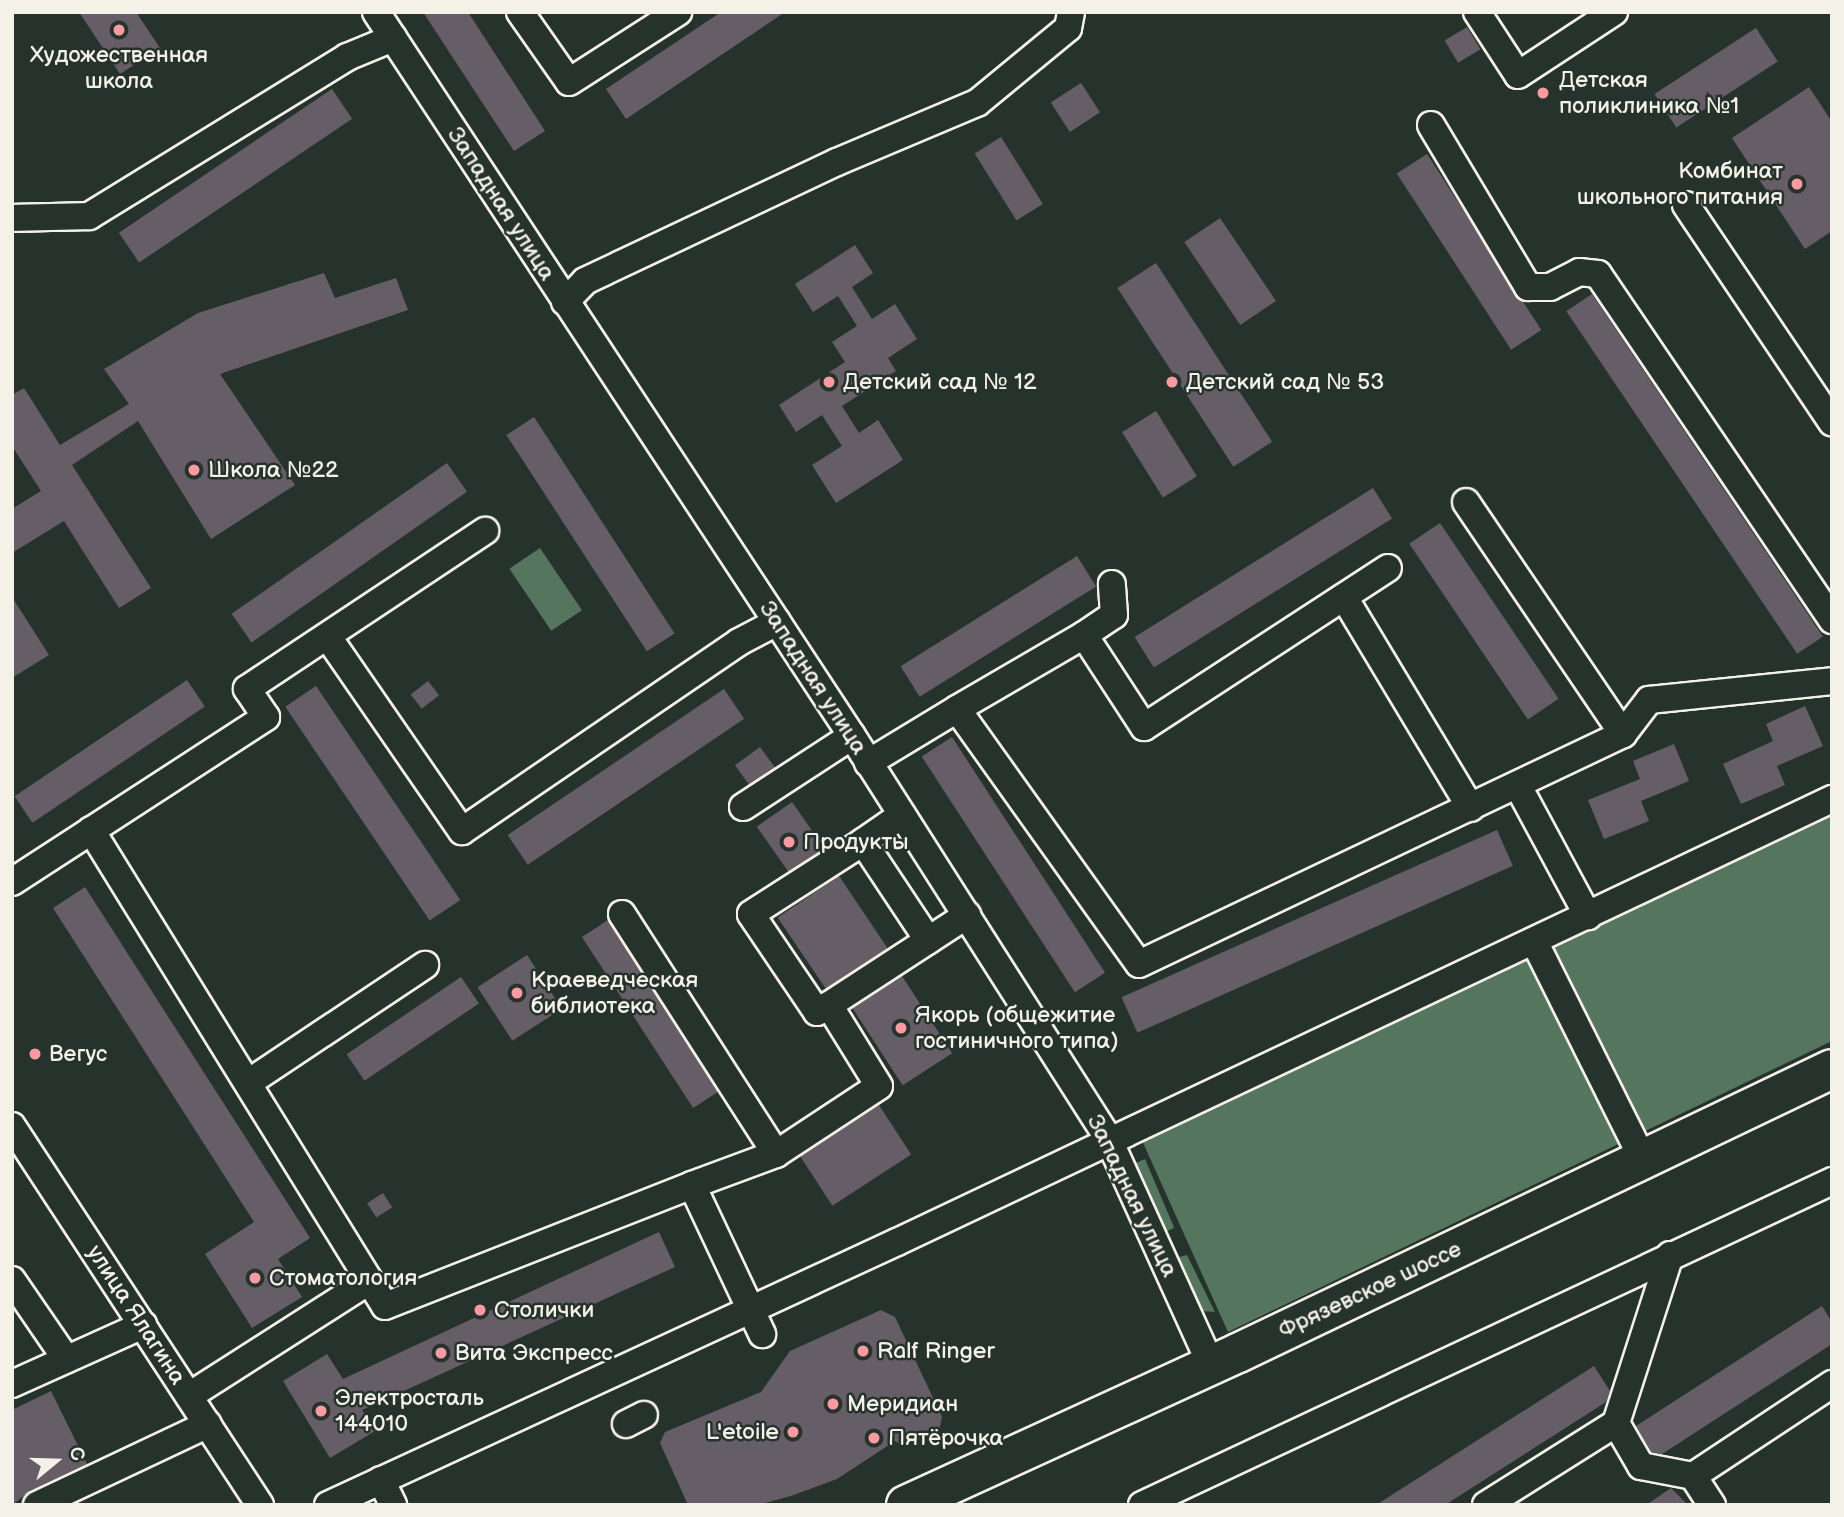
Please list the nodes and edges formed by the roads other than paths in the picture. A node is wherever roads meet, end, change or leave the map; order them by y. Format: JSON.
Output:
{"nodes":[{"id":1,"x":376,"y":12,"type":"edge"},
{"id":2,"x":520,"y":12,"type":"edge"},
{"id":3,"x":678,"y":12,"type":"edge"},
{"id":4,"x":1070,"y":12,"type":"edge"},
{"id":5,"x":1478,"y":12,"type":"edge"},
{"id":6,"x":1614,"y":12,"type":"edge"},
{"id":7,"x":393,"y":38,"type":"junction"},
{"id":8,"x":1431,"y":125,"type":"dead end"},
{"id":9,"x":1686,"y":205,"type":"dead end"},
{"id":10,"x":12,"y":218,"type":"edge"},
{"id":11,"x":565,"y":302,"type":"junction"},
{"id":12,"x":1828,"y":408,"type":"edge"},
{"id":13,"x":1466,"y":502,"type":"dead end"},
{"id":14,"x":485,"y":531,"type":"dead end"},
{"id":15,"x":1388,"y":568,"type":"dead end"},
{"id":16,"x":1112,"y":584,"type":"dead end"},
{"id":17,"x":1344,"y":597,"type":"junction"},
{"id":18,"x":1832,"y":620,"type":"edge"},
{"id":19,"x":777,"y":622,"type":"junction"},
{"id":20,"x":1084,"y":635,"type":"junction"},
{"id":21,"x":328,"y":636,"type":"junction"},
{"id":22,"x":1832,"y":681,"type":"edge"},
{"id":23,"x":957,"y":709,"type":"junction"},
{"id":24,"x":1623,"y":734,"type":"junction"},
{"id":25,"x":852,"y":736,"type":"junction"},
{"id":26,"x":868,"y":763,"type":"junction"},
{"id":27,"x":1518,"y":786,"type":"junction"},
{"id":28,"x":1832,"y":799,"type":"edge"},
{"id":29,"x":743,"y":807,"type":"dead end"},
{"id":30,"x":1471,"y":808,"type":"junction"},
{"id":31,"x":902,"y":815,"type":"junction"},
{"id":32,"x":91,"y":830,"type":"junction"},
{"id":33,"x":863,"y":842,"type":"junction"},
{"id":34,"x":12,"y":882,"type":"edge"},
{"id":35,"x":622,"y":914,"type":"dead end"},
{"id":36,"x":967,"y":915,"type":"junction"},
{"id":37,"x":1588,"y":916,"type":"junction"},
{"id":38,"x":928,"y":940,"type":"junction"},
{"id":39,"x":1534,"y":941,"type":"junction"},
{"id":40,"x":425,"y":965,"type":"dead end"},
{"id":41,"x":829,"y":1005,"type":"junction"},
{"id":42,"x":1832,"y":1069,"type":"edge"},
{"id":43,"x":248,"y":1083,"type":"junction"},
{"id":44,"x":12,"y":1125,"type":"edge"},
{"id":45,"x":1109,"y":1140,"type":"junction"},
{"id":46,"x":776,"y":1154,"type":"junction"},
{"id":47,"x":1643,"y":1160,"type":"junction"},
{"id":48,"x":1832,"y":1181,"type":"edge"},
{"id":49,"x":692,"y":1185,"type":"junction"},
{"id":50,"x":1670,"y":1255,"type":"junction"},
{"id":51,"x":12,"y":1280,"type":"edge"},
{"id":52,"x":369,"y":1281,"type":"junction"},
{"id":53,"x":753,"y":1309,"type":"junction"},
{"id":54,"x":143,"y":1325,"type":"junction"},
{"id":55,"x":762,"y":1334,"type":"dead end"},
{"id":56,"x":66,"y":1359,"type":"junction"},
{"id":57,"x":1212,"y":1365,"type":"junction"},
{"id":58,"x":12,"y":1384,"type":"edge"},
{"id":59,"x":1832,"y":1384,"type":"edge"},
{"id":60,"x":189,"y":1396,"type":"junction"},
{"id":61,"x":1616,"y":1423,"type":"junction"},
{"id":62,"x":208,"y":1424,"type":"junction"},
{"id":63,"x":1693,"y":1476,"type":"junction"},
{"id":64,"x":381,"y":1480,"type":"junction"},
{"id":65,"x":37,"y":1505,"type":"edge"},
{"id":66,"x":260,"y":1505,"type":"edge"},
{"id":67,"x":328,"y":1505,"type":"edge"},
{"id":68,"x":393,"y":1505,"type":"edge"},
{"id":69,"x":906,"y":1505,"type":"edge"},
{"id":70,"x":1142,"y":1505,"type":"edge"},
{"id":71,"x":1486,"y":1505,"type":"edge"},
{"id":72,"x":1712,"y":1505,"type":"edge"}],
"edges":[{"from":1,"to":7,"type":"street","name":"Западная улица"},
{"from":2,"to":3,"type":"street"},
{"from":4,"to":11,"type":"street"},
{"from":5,"to":6,"type":"street"},
{"from":7,"to":10,"type":"street"},
{"from":7,"to":11,"type":"street","name":"Западная улица"},
{"from":8,"to":18,"type":"street"},
{"from":9,"to":12,"type":"street"},
{"from":11,"to":19,"type":"street","name":"Западная улица"},
{"from":13,"to":24,"type":"street"},
{"from":14,"to":21,"type":"street"},
{"from":15,"to":17,"type":"street"},
{"from":16,"to":20,"type":"street"},
{"from":17,"to":20,"type":"street"},
{"from":17,"to":30,"type":"street"},
{"from":19,"to":21,"type":"street"},
{"from":19,"to":25,"type":"street","name":"Западная улица"},
{"from":20,"to":23,"type":"street"},
{"from":21,"to":32,"type":"street"},
{"from":22,"to":24,"type":"street"},
{"from":23,"to":26,"type":"street"},
{"from":23,"to":30,"type":"street"},
{"from":24,"to":27,"type":"street"},
{"from":25,"to":26,"type":"street","name":"Западная улица"},
{"from":25,"to":29,"type":"street"},
{"from":26,"to":31,"type":"street","name":"Западная улица"},
{"from":27,"to":30,"type":"street"},
{"from":27,"to":37,"type":"street"},
{"from":28,"to":37,"type":"street"},
{"from":31,"to":33,"type":"street"},
{"from":31,"to":36,"type":"street","name":"Западная улица"},
{"from":32,"to":34,"type":"street"},
{"from":32,"to":43,"type":"street"},
{"from":33,"to":38,"type":"street"},
{"from":33,"to":41,"type":"street"},
{"from":35,"to":46,"type":"street"},
{"from":36,"to":38,"type":"street"},
{"from":36,"to":45,"type":"street","name":"Западная улица"},
{"from":37,"to":39,"type":"street"},
{"from":38,"to":41,"type":"street"},
{"from":39,"to":45,"type":"street"},
{"from":39,"to":47,"type":"street"},
{"from":40,"to":43,"type":"street"},
{"from":41,"to":46,"type":"street"},
{"from":42,"to":47,"type":"highway","name":"Фрязевское шоссе"},
{"from":43,"to":52,"type":"street"},
{"from":44,"to":54,"type":"street","name":"улица Ялагина"},
{"from":45,"to":53,"type":"street"},
{"from":45,"to":57,"type":"street","name":"Западная улица"},
{"from":46,"to":49,"type":"street"},
{"from":47,"to":57,"type":"highway","name":"Фрязевское шоссе"},
{"from":48,"to":50,"type":"street"},
{"from":49,"to":52,"type":"street"},
{"from":49,"to":53,"type":"street"},
{"from":50,"to":61,"type":"street"},
{"from":50,"to":70,"type":"street"},
{"from":51,"to":56,"type":"street"},
{"from":52,"to":60,"type":"street"},
{"from":53,"to":55,"type":"street"},
{"from":53,"to":64,"type":"street"},
{"from":54,"to":56,"type":"street"},
{"from":54,"to":60,"type":"street","name":"улица Ялагина"},
{"from":56,"to":58,"type":"street"},
{"from":57,"to":69,"type":"highway","name":"Фрязевское шоссе"},
{"from":59,"to":63,"type":"street"},
{"from":60,"to":62,"type":"street","name":"улица Ялагина"},
{"from":61,"to":63,"type":"street"},
{"from":61,"to":71,"type":"street"},
{"from":62,"to":65,"type":"street"},
{"from":62,"to":66,"type":"street","name":"улица Ялагина"},
{"from":63,"to":72,"type":"street"},
{"from":64,"to":67,"type":"street"},
{"from":64,"to":68,"type":"street"}]}
